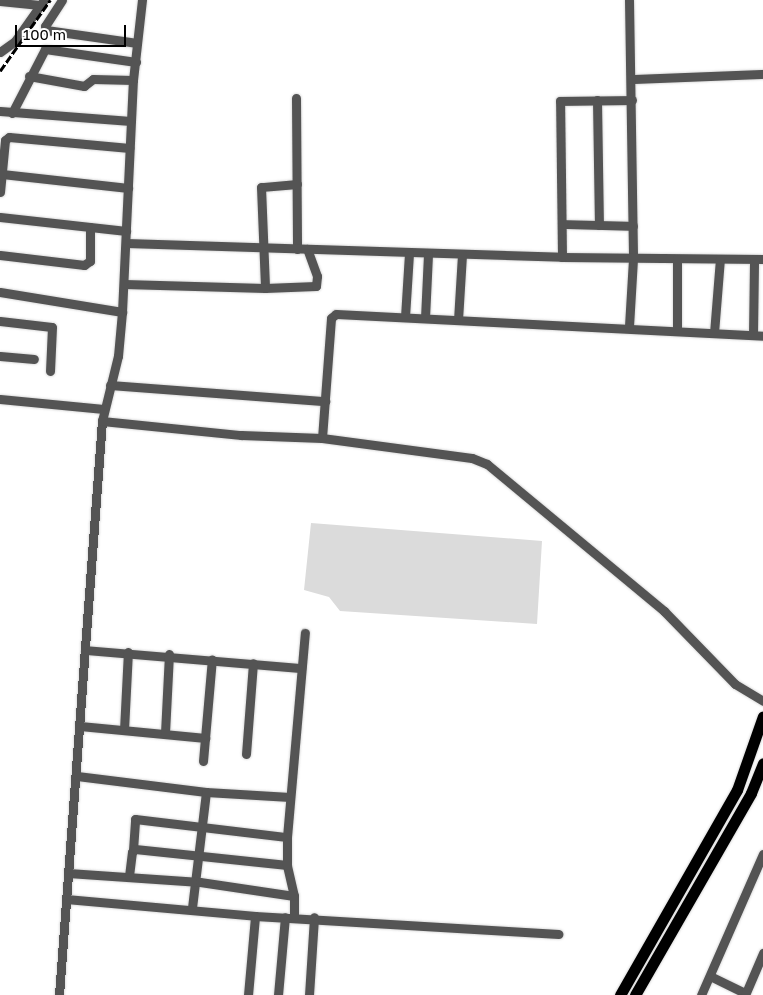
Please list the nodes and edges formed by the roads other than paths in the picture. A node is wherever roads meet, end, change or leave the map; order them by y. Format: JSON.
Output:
{"nodes":[{"id":1,"x":62,"y":0,"type":"edge"},
{"id":2,"x":142,"y":0,"type":"edge"},
{"id":3,"x":628,"y":0,"type":"edge"},
{"id":4,"x":0,"y":1,"type":"edge"},
{"id":5,"x":42,"y":3,"type":"edge"},
{"id":6,"x":137,"y":43,"type":"junction"},
{"id":7,"x":0,"y":52,"type":"edge"},
{"id":8,"x":136,"y":62,"type":"junction"},
{"id":9,"x":763,"y":74,"type":"edge"},
{"id":10,"x":29,"y":76,"type":"junction"},
{"id":11,"x":632,"y":79,"type":"junction"},
{"id":12,"x":133,"y":80,"type":"junction"},
{"id":13,"x":296,"y":98,"type":"dead end"},
{"id":14,"x":597,"y":100,"type":"junction"},
{"id":15,"x":632,"y":100,"type":"junction"},
{"id":16,"x":0,"y":111,"type":"edge"},
{"id":17,"x":12,"y":113,"type":"junction"},
{"id":18,"x":131,"y":121,"type":"junction"},
{"id":19,"x":130,"y":148,"type":"junction"},
{"id":20,"x":2,"y":174,"type":"junction"},
{"id":21,"x":297,"y":184,"type":"junction"},
{"id":22,"x":128,"y":188,"type":"junction"},
{"id":23,"x":0,"y":192,"type":"edge"},
{"id":24,"x":0,"y":217,"type":"edge"},
{"id":25,"x":562,"y":224,"type":"junction"},
{"id":26,"x":599,"y":225,"type":"junction"},
{"id":27,"x":633,"y":226,"type":"junction"},
{"id":28,"x":90,"y":227,"type":"junction"},
{"id":29,"x":126,"y":232,"type":"junction"},
{"id":30,"x":126,"y":243,"type":"junction"},
{"id":31,"x":261,"y":248,"type":"junction"},
{"id":32,"x":297,"y":249,"type":"junction"},
{"id":33,"x":307,"y":249,"type":"junction"},
{"id":34,"x":409,"y":253,"type":"junction"},
{"id":35,"x":428,"y":254,"type":"junction"},
{"id":36,"x":462,"y":254,"type":"junction"},
{"id":37,"x":0,"y":255,"type":"edge"},
{"id":38,"x":562,"y":257,"type":"junction"},
{"id":39,"x":634,"y":259,"type":"junction"},
{"id":40,"x":677,"y":259,"type":"junction"},
{"id":41,"x":720,"y":259,"type":"junction"},
{"id":42,"x":759,"y":259,"type":"edge"},
{"id":43,"x":124,"y":284,"type":"junction"},
{"id":44,"x":264,"y":288,"type":"junction"},
{"id":45,"x":0,"y":292,"type":"edge"},
{"id":46,"x":122,"y":312,"type":"junction"},
{"id":47,"x":405,"y":317,"type":"junction"},
{"id":48,"x":425,"y":318,"type":"junction"},
{"id":49,"x":458,"y":320,"type":"junction"},
{"id":50,"x":0,"y":321,"type":"edge"},
{"id":51,"x":630,"y":327,"type":"junction"},
{"id":52,"x":677,"y":330,"type":"junction"},
{"id":53,"x":714,"y":333,"type":"junction"},
{"id":54,"x":753,"y":335,"type":"junction"},
{"id":55,"x":763,"y":336,"type":"edge"},
{"id":56,"x":0,"y":356,"type":"edge"},
{"id":57,"x":34,"y":359,"type":"dead end"},
{"id":58,"x":50,"y":371,"type":"dead end"},
{"id":59,"x":110,"y":385,"type":"junction"},
{"id":60,"x":0,"y":399,"type":"edge"},
{"id":61,"x":325,"y":401,"type":"junction"},
{"id":62,"x":104,"y":409,"type":"junction"},
{"id":63,"x":102,"y":421,"type":"junction"},
{"id":64,"x":322,"y":438,"type":"junction"},
{"id":65,"x":305,"y":633,"type":"dead end"},
{"id":66,"x":85,"y":650,"type":"junction"},
{"id":67,"x":128,"y":652,"type":"junction"},
{"id":68,"x":169,"y":654,"type":"junction"},
{"id":69,"x":212,"y":659,"type":"junction"},
{"id":70,"x":253,"y":663,"type":"junction"},
{"id":71,"x":301,"y":668,"type":"junction"},
{"id":72,"x":763,"y":701,"type":"edge"},
{"id":73,"x":763,"y":716,"type":"edge"},
{"id":74,"x":80,"y":726,"type":"junction"},
{"id":75,"x":124,"y":730,"type":"junction"},
{"id":76,"x":165,"y":733,"type":"junction"},
{"id":77,"x":205,"y":738,"type":"junction"},
{"id":78,"x":246,"y":754,"type":"dead end"},
{"id":79,"x":203,"y":761,"type":"dead end"},
{"id":80,"x":763,"y":764,"type":"edge"},
{"id":81,"x":77,"y":776,"type":"junction"},
{"id":82,"x":206,"y":792,"type":"junction"},
{"id":83,"x":290,"y":796,"type":"junction"},
{"id":84,"x":202,"y":827,"type":"junction"},
{"id":85,"x":287,"y":837,"type":"junction"},
{"id":86,"x":133,"y":850,"type":"junction"},
{"id":87,"x":763,"y":854,"type":"edge"},
{"id":88,"x":199,"y":856,"type":"junction"},
{"id":89,"x":286,"y":865,"type":"junction"},
{"id":90,"x":760,"y":870,"type":"edge"},
{"id":91,"x":68,"y":873,"type":"junction"},
{"id":92,"x":129,"y":876,"type":"junction"},
{"id":93,"x":196,"y":882,"type":"junction"},
{"id":94,"x":294,"y":896,"type":"junction"},
{"id":95,"x":66,"y":899,"type":"junction"},
{"id":96,"x":192,"y":908,"type":"junction"},
{"id":97,"x":255,"y":916,"type":"junction"},
{"id":98,"x":289,"y":917,"type":"junction"},
{"id":99,"x":314,"y":917,"type":"junction"},
{"id":100,"x":558,"y":934,"type":"dead end"},
{"id":101,"x":763,"y":953,"type":"edge"},
{"id":102,"x":759,"y":974,"type":"edge"},
{"id":103,"x":710,"y":976,"type":"junction"},
{"id":104,"x":745,"y":994,"type":"edge"},
{"id":105,"x":59,"y":995,"type":"edge"},
{"id":106,"x":248,"y":995,"type":"edge"},
{"id":107,"x":278,"y":995,"type":"edge"},
{"id":108,"x":309,"y":995,"type":"edge"},
{"id":109,"x":620,"y":995,"type":"edge"},
{"id":110,"x":635,"y":995,"type":"edge"},
{"id":111,"x":701,"y":995,"type":"edge"}],
"edges":[{"from":1,"to":6,"type":"street"},
{"from":2,"to":6,"type":"street"},
{"from":3,"to":11,"type":"street"},
{"from":4,"to":5,"type":"street"},
{"from":5,"to":7,"type":"street"},
{"from":6,"to":8,"type":"street"},
{"from":8,"to":10,"type":"street"},
{"from":8,"to":12,"type":"street"},
{"from":9,"to":11,"type":"street"},
{"from":10,"to":12,"type":"street"},
{"from":10,"to":17,"type":"street"},
{"from":11,"to":15,"type":"street"},
{"from":12,"to":18,"type":"street"},
{"from":13,"to":21,"type":"street"},
{"from":14,"to":15,"type":"street"},
{"from":14,"to":25,"type":"street"},
{"from":14,"to":26,"type":"street"},
{"from":15,"to":27,"type":"street"},
{"from":16,"to":17,"type":"street"},
{"from":17,"to":18,"type":"street"},
{"from":18,"to":19,"type":"street"},
{"from":19,"to":20,"type":"street"},
{"from":19,"to":22,"type":"street"},
{"from":20,"to":22,"type":"street"},
{"from":20,"to":23,"type":"street"},
{"from":21,"to":31,"type":"street"},
{"from":21,"to":32,"type":"street"},
{"from":22,"to":29,"type":"street"},
{"from":24,"to":28,"type":"street"},
{"from":25,"to":26,"type":"street"},
{"from":25,"to":38,"type":"street"},
{"from":26,"to":27,"type":"street"},
{"from":27,"to":39,"type":"street"},
{"from":28,"to":29,"type":"street"},
{"from":28,"to":37,"type":"street"},
{"from":29,"to":30,"type":"street"},
{"from":30,"to":31,"type":"street"},
{"from":30,"to":43,"type":"street"},
{"from":31,"to":32,"type":"street"},
{"from":31,"to":44,"type":"street"},
{"from":32,"to":33,"type":"street"},
{"from":33,"to":34,"type":"street"},
{"from":33,"to":44,"type":"street"},
{"from":34,"to":35,"type":"street"},
{"from":34,"to":47,"type":"street"},
{"from":35,"to":36,"type":"street"},
{"from":35,"to":48,"type":"street"},
{"from":36,"to":38,"type":"street"},
{"from":36,"to":49,"type":"street"},
{"from":38,"to":39,"type":"street"},
{"from":39,"to":40,"type":"street"},
{"from":39,"to":51,"type":"street"},
{"from":40,"to":41,"type":"street"},
{"from":40,"to":52,"type":"street"},
{"from":41,"to":42,"type":"street"},
{"from":41,"to":53,"type":"street"},
{"from":42,"to":54,"type":"street"},
{"from":43,"to":44,"type":"street"},
{"from":43,"to":46,"type":"street"},
{"from":45,"to":46,"type":"street"},
{"from":46,"to":59,"type":"street"},
{"from":47,"to":48,"type":"street"},
{"from":47,"to":61,"type":"street"},
{"from":48,"to":49,"type":"street"},
{"from":49,"to":51,"type":"street"},
{"from":50,"to":58,"type":"street"},
{"from":51,"to":52,"type":"street"},
{"from":52,"to":53,"type":"street"},
{"from":53,"to":54,"type":"street"},
{"from":54,"to":55,"type":"street"},
{"from":56,"to":57,"type":"street"},
{"from":59,"to":61,"type":"street"},
{"from":59,"to":62,"type":"street"},
{"from":60,"to":62,"type":"street"},
{"from":61,"to":64,"type":"street"},
{"from":62,"to":63,"type":"street"},
{"from":63,"to":64,"type":"street"},
{"from":63,"to":66,"type":"street"},
{"from":64,"to":72,"type":"street"},
{"from":65,"to":71,"type":"street"},
{"from":66,"to":67,"type":"street"},
{"from":66,"to":74,"type":"street"},
{"from":67,"to":68,"type":"street"},
{"from":67,"to":75,"type":"street"},
{"from":68,"to":69,"type":"street"},
{"from":68,"to":76,"type":"street"},
{"from":69,"to":70,"type":"street"},
{"from":69,"to":77,"type":"street"},
{"from":70,"to":71,"type":"street"},
{"from":70,"to":78,"type":"street"},
{"from":71,"to":83,"type":"street"},
{"from":73,"to":109,"type":"main road"},
{"from":74,"to":75,"type":"street"},
{"from":74,"to":81,"type":"street"},
{"from":75,"to":76,"type":"street"},
{"from":76,"to":77,"type":"street"},
{"from":77,"to":79,"type":"street"},
{"from":80,"to":110,"type":"main road"},
{"from":81,"to":82,"type":"street"},
{"from":81,"to":91,"type":"street"},
{"from":82,"to":83,"type":"street"},
{"from":82,"to":84,"type":"street"},
{"from":83,"to":85,"type":"street"},
{"from":84,"to":85,"type":"street"},
{"from":84,"to":86,"type":"street"},
{"from":84,"to":88,"type":"street"},
{"from":85,"to":89,"type":"street"},
{"from":86,"to":88,"type":"street"},
{"from":86,"to":92,"type":"street"},
{"from":87,"to":90,"type":"street"},
{"from":88,"to":89,"type":"street"},
{"from":88,"to":93,"type":"street"},
{"from":89,"to":94,"type":"street"},
{"from":90,"to":103,"type":"street"},
{"from":91,"to":92,"type":"street"},
{"from":91,"to":95,"type":"street"},
{"from":92,"to":93,"type":"street"},
{"from":93,"to":94,"type":"street"},
{"from":93,"to":96,"type":"street"},
{"from":94,"to":98,"type":"street"},
{"from":95,"to":96,"type":"street"},
{"from":95,"to":105,"type":"street"},
{"from":96,"to":97,"type":"street"},
{"from":97,"to":98,"type":"street"},
{"from":97,"to":106,"type":"street"},
{"from":98,"to":99,"type":"street"},
{"from":98,"to":107,"type":"street"},
{"from":99,"to":100,"type":"street"},
{"from":99,"to":108,"type":"street"},
{"from":101,"to":102,"type":"street"},
{"from":102,"to":104,"type":"street"},
{"from":103,"to":104,"type":"street"},
{"from":103,"to":111,"type":"street"}]}
